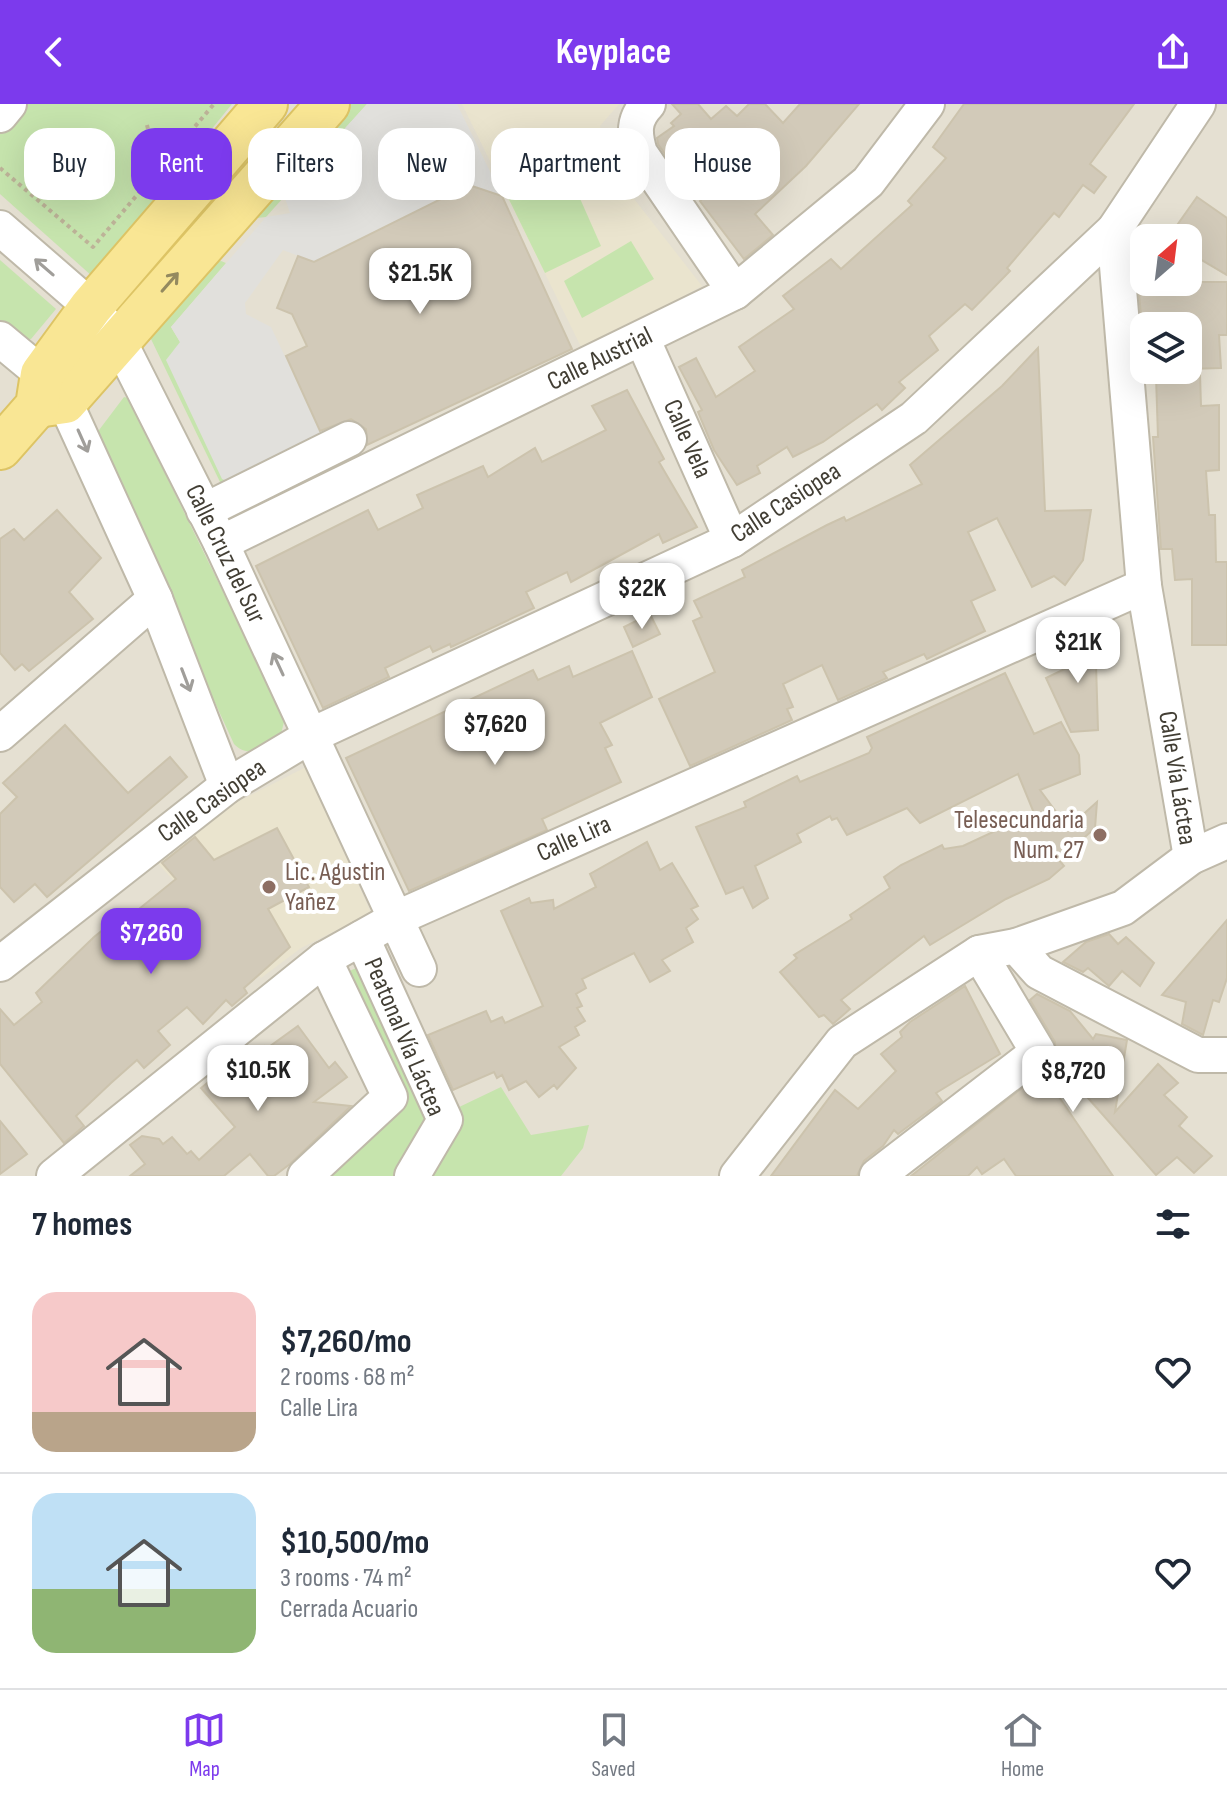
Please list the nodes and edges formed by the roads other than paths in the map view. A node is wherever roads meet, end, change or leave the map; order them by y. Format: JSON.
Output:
{"nodes":[{"id":1,"x":9,"y":104,"type":"edge"},
{"id":2,"x":266,"y":104,"type":"edge"},
{"id":3,"x":328,"y":104,"type":"edge"},
{"id":4,"x":648,"y":104,"type":"edge"},
{"id":5,"x":927,"y":104,"type":"edge"},
{"id":6,"x":1198,"y":104,"type":"edge"},
{"id":7,"x":0,"y":115,"type":"edge"},
{"id":8,"x":0,"y":228,"type":"edge"},
{"id":9,"x":1114,"y":230,"type":"junction"},
{"id":10,"x":735,"y":292,"type":"junction"},
{"id":11,"x":91,"y":307,"type":"junction"},
{"id":12,"x":642,"y":338,"type":"junction"},
{"id":13,"x":0,"y":339,"type":"edge"},
{"id":14,"x":119,"y":341,"type":"junction"},
{"id":15,"x":48,"y":394,"type":"junction"},
{"id":16,"x":349,"y":439,"type":"dead end"},
{"id":17,"x":0,"y":448,"type":"edge"},
{"id":18,"x":204,"y":511,"type":"junction"},
{"id":19,"x":732,"y":540,"type":"junction"},
{"id":20,"x":221,"y":543,"type":"junction"},
{"id":21,"x":1144,"y":586,"type":"junction"},
{"id":22,"x":155,"y":599,"type":"junction"},
{"id":23,"x":0,"y":734,"type":"edge"},
{"id":24,"x":312,"y":735,"type":"junction"},
{"id":25,"x":227,"y":786,"type":"junction"},
{"id":26,"x":1227,"y":841,"type":"edge"},
{"id":27,"x":1191,"y":857,"type":"junction"},
{"id":28,"x":397,"y":918,"type":"junction"},
{"id":29,"x":362,"y":938,"type":"junction"},
{"id":30,"x":1016,"y":946,"type":"junction"},
{"id":31,"x":979,"y":953,"type":"junction"},
{"id":32,"x":324,"y":959,"type":"junction"},
{"id":33,"x":0,"y":964,"type":"edge"},
{"id":34,"x":419,"y":969,"type":"dead end"},
{"id":35,"x":1227,"y":1055,"type":"edge"},
{"id":36,"x":54,"y":1176,"type":"edge"},
{"id":37,"x":305,"y":1176,"type":"edge"},
{"id":38,"x":412,"y":1176,"type":"edge"},
{"id":39,"x":737,"y":1176,"type":"edge"},
{"id":40,"x":877,"y":1176,"type":"edge"}],
"edges":[{"from":1,"to":7,"type":"street"},
{"from":2,"to":11,"type":"main road"},
{"from":14,"to":3,"type":"main road","one_way":true},
{"from":4,"to":10,"type":"street"},
{"from":5,"to":10,"type":"street","name":"Calle Austrial"},
{"from":6,"to":9,"type":"street","name":"Calle Casiopea"},
{"from":11,"to":8,"type":"street","name":"Calle Cruz del Sur","one_way":true},
{"from":9,"to":19,"type":"street","name":"Calle Casiopea"},
{"from":9,"to":21,"type":"street","name":"Calle Vía Láctea"},
{"from":10,"to":12,"type":"street","name":"Calle Austrial"},
{"from":11,"to":14,"type":"street","name":"Calle Cruz del Sur"},
{"from":11,"to":15,"type":"main road"},
{"from":12,"to":19,"type":"street","name":"Calle Vela"},
{"from":12,"to":20,"type":"street","name":"Calle Austrial"},
{"from":13,"to":15,"type":"street"},
{"from":14,"to":15,"type":"main road"},
{"from":14,"to":18,"type":"street","name":"Calle Cruz del Sur"},
{"from":15,"to":17,"type":"main road"},
{"from":15,"to":22,"type":"street","one_way":true},
{"from":16,"to":18,"type":"street"},
{"from":18,"to":20,"type":"street","name":"Calle Cruz del Sur"},
{"from":19,"to":24,"type":"street","name":"Calle Casiopea"},
{"from":24,"to":20,"type":"street","name":"Calle Cruz del Sur","one_way":true},
{"from":21,"to":27,"type":"street","name":"Calle Vía Láctea"},
{"from":21,"to":28,"type":"street","name":"Calle Lira"},
{"from":22,"to":23,"type":"street"},
{"from":22,"to":25,"type":"street","one_way":true},
{"from":24,"to":25,"type":"street","name":"Calle Casiopea"},
{"from":24,"to":28,"type":"street","name":"Calle Cruz del Sur"},
{"from":25,"to":33,"type":"street","name":"Calle Casiopea"},
{"from":26,"to":27,"type":"street"},
{"from":27,"to":30,"type":"street","name":"Calle Vía Láctea"},
{"from":28,"to":29,"type":"street","name":"Calle Lira"},
{"from":28,"to":34,"type":"street","name":"Calle Cruz del Sur"},
{"from":29,"to":32,"type":"street","name":"Calle Lira"},
{"from":29,"to":38,"type":"street","name":"Peatonal Vía Láctea"},
{"from":30,"to":31,"type":"street","name":"Calle Vía Láctea"},
{"from":30,"to":35,"type":"street"},
{"from":31,"to":39,"type":"street","name":"Calle Vía Láctea"},
{"from":31,"to":40,"type":"street"},
{"from":32,"to":36,"type":"street","name":"Calle Lira"},
{"from":32,"to":37,"type":"street"}]}
